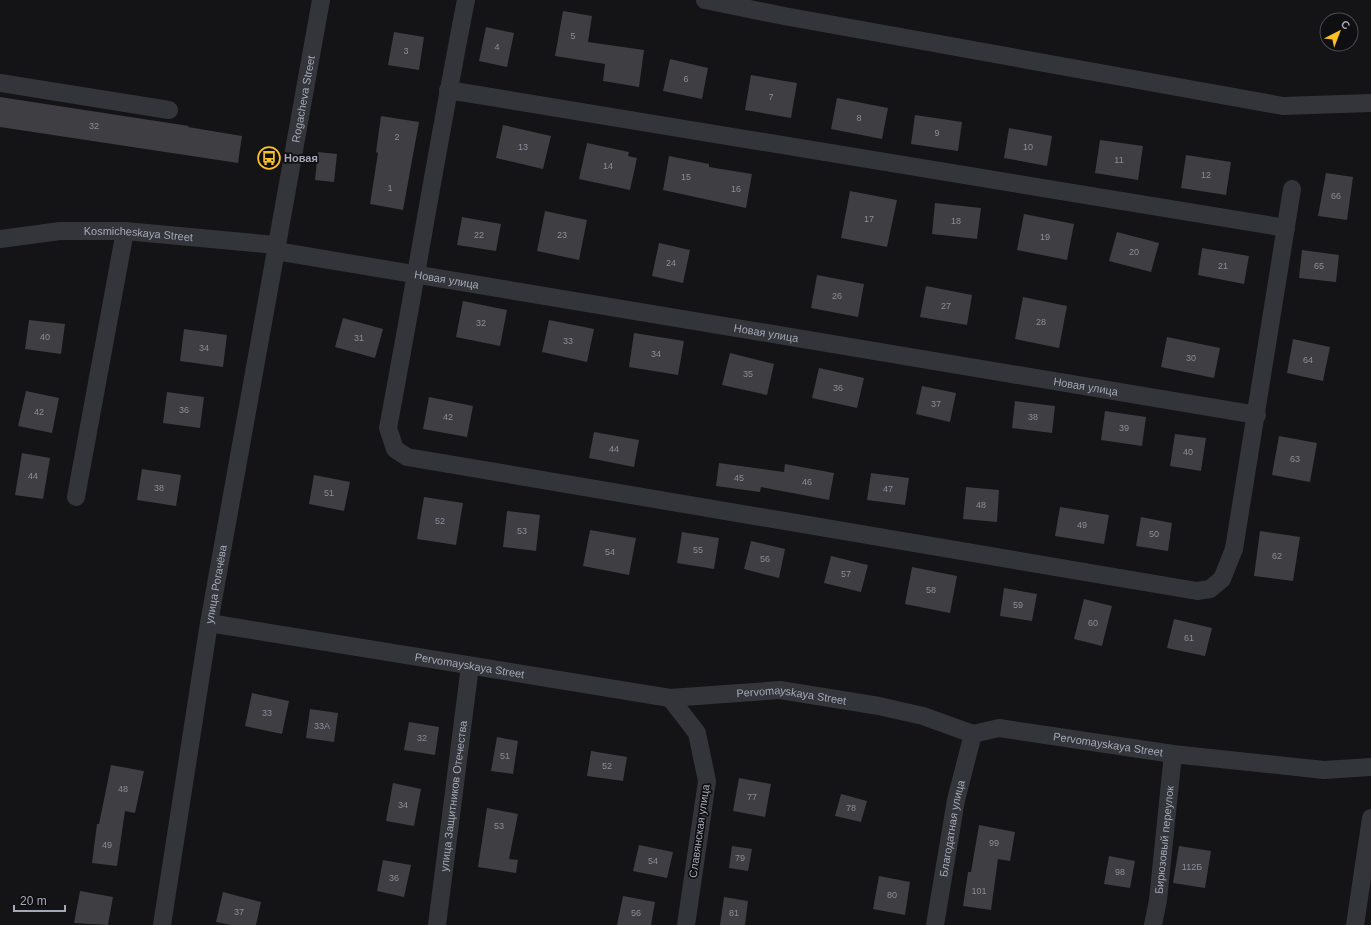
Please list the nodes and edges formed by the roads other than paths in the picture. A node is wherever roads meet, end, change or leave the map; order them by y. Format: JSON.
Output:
{"nodes":[{"id":1,"x":321,"y":0,"type":"edge"},
{"id":2,"x":466,"y":0,"type":"edge"},
{"id":3,"x":705,"y":0,"type":"edge"},
{"id":4,"x":0,"y":83,"type":"edge"},
{"id":5,"x":448,"y":90,"type":"junction"},
{"id":6,"x":1371,"y":103,"type":"edge"},
{"id":7,"x":169,"y":110,"type":"dead end"},
{"id":8,"x":1292,"y":189,"type":"dead end"},
{"id":9,"x":1286,"y":228,"type":"junction"},
{"id":10,"x":125,"y":230,"type":"junction"},
{"id":11,"x":0,"y":239,"type":"edge"},
{"id":12,"x":276,"y":248,"type":"junction"},
{"id":13,"x":417,"y":275,"type":"junction"},
{"id":14,"x":1257,"y":415,"type":"junction"},
{"id":15,"x":76,"y":497,"type":"dead end"},
{"id":16,"x":209,"y":623,"type":"junction"},
{"id":17,"x":470,"y":666,"type":"junction"},
{"id":18,"x":670,"y":698,"type":"junction"},
{"id":19,"x":973,"y":734,"type":"junction"},
{"id":20,"x":1173,"y":754,"type":"junction"},
{"id":21,"x":1371,"y":767,"type":"edge"},
{"id":22,"x":1371,"y":818,"type":"edge"},
{"id":23,"x":162,"y":925,"type":"edge"},
{"id":24,"x":437,"y":925,"type":"edge"},
{"id":25,"x":686,"y":925,"type":"edge"},
{"id":26,"x":936,"y":925,"type":"edge"},
{"id":27,"x":1152,"y":925,"type":"edge"},
{"id":28,"x":1355,"y":925,"type":"edge"}],
"edges":[{"from":1,"to":12,"type":"street","name":"Rogacheva Street"},
{"from":2,"to":5,"type":"street"},
{"from":3,"to":6,"type":"street"},
{"from":4,"to":7,"type":"street"},
{"from":5,"to":9,"type":"street"},
{"from":5,"to":13,"type":"street"},
{"from":8,"to":9,"type":"street"},
{"from":9,"to":14,"type":"street"},
{"from":10,"to":11,"type":"street","name":"Kosmicheskaya Street"},
{"from":10,"to":12,"type":"street","name":"Kosmicheskaya Street"},
{"from":10,"to":15,"type":"street"},
{"from":12,"to":13,"type":"street","name":"Новая улица"},
{"from":12,"to":16,"type":"street","name":"улица Рогачёва"},
{"from":13,"to":14,"type":"street","name":"Новая улица"},
{"from":13,"to":14,"type":"street"},
{"from":16,"to":17,"type":"street","name":"Pervomayskaya Street"},
{"from":16,"to":23,"type":"street","name":"улица Рогачёва"},
{"from":17,"to":18,"type":"street","name":"Pervomayskaya Street"},
{"from":17,"to":24,"type":"street","name":"улица Защитников Отечества"},
{"from":18,"to":19,"type":"street","name":"Pervomayskaya Street"},
{"from":18,"to":25,"type":"street","name":"Славянская улица"},
{"from":19,"to":20,"type":"street","name":"Pervomayskaya Street"},
{"from":19,"to":26,"type":"street","name":"Благодатная улица"},
{"from":20,"to":21,"type":"street","name":"Pervomayskaya Street"},
{"from":20,"to":27,"type":"street","name":"Бирюзовый переулок"},
{"from":22,"to":28,"type":"street"}]}
